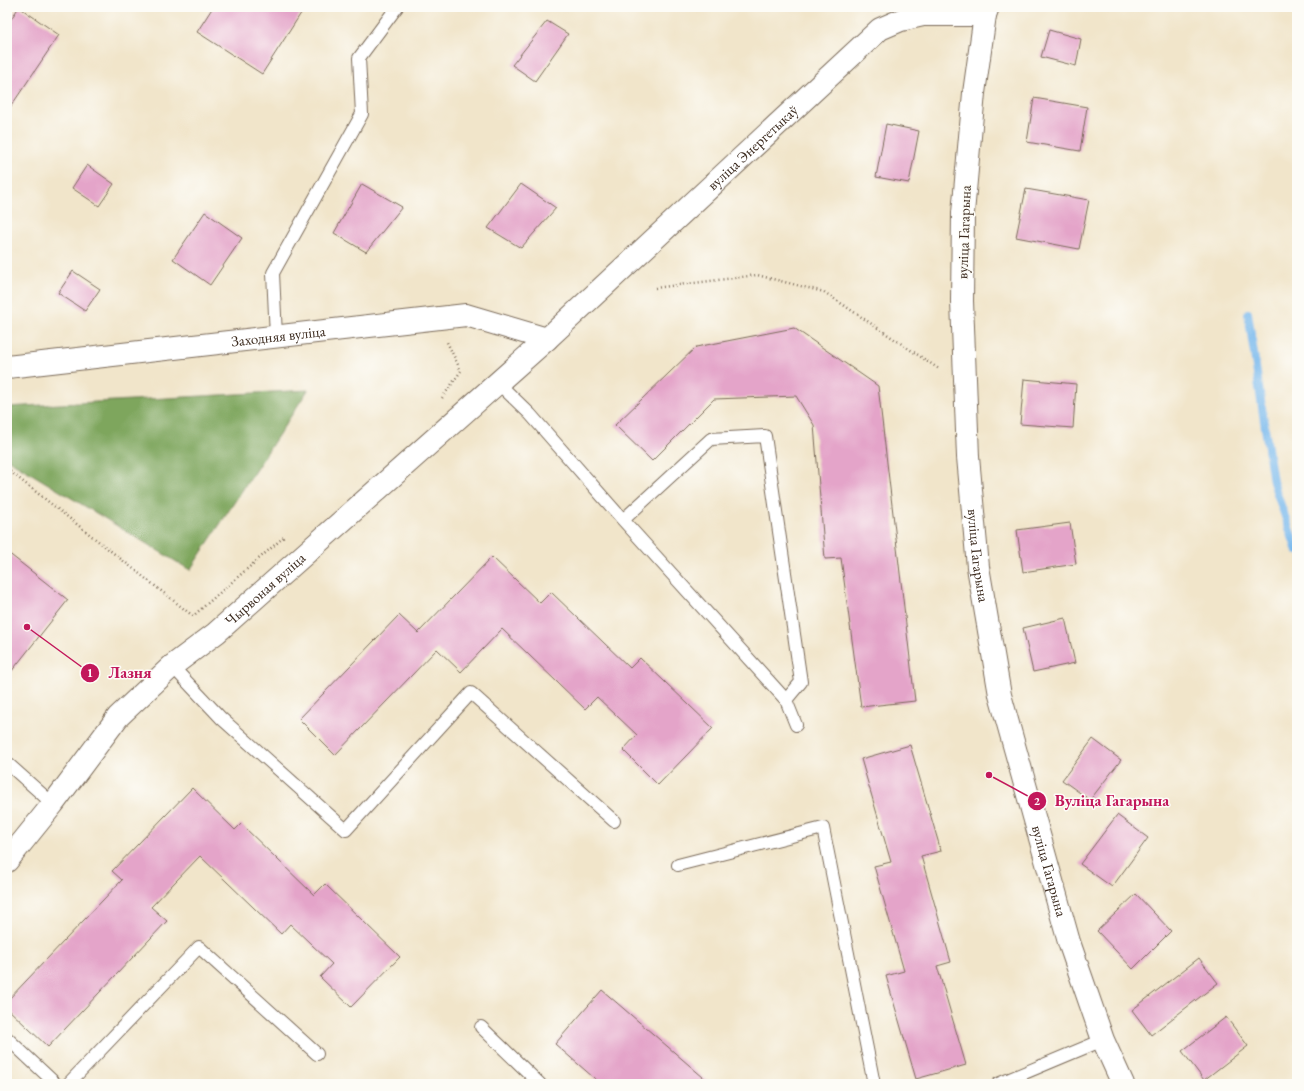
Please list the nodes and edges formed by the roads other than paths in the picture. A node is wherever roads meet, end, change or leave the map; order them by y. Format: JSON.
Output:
{"nodes":[{"id":1,"x":398,"y":7,"type":"edge"},
{"id":2,"x":987,"y":11,"type":"edge"},
{"id":3,"x":276,"y":336,"type":"junction"},
{"id":4,"x":547,"y":339,"type":"junction"},
{"id":5,"x":7,"y":367,"type":"edge"},
{"id":6,"x":498,"y":383,"type":"junction"},
{"id":7,"x":623,"y":520,"type":"junction"},
{"id":8,"x":172,"y":666,"type":"junction"},
{"id":9,"x":786,"y":700,"type":"junction"},
{"id":10,"x":796,"y":726,"type":"dead end"},
{"id":11,"x":7,"y":763,"type":"edge"},
{"id":12,"x":54,"y":804,"type":"junction"},
{"id":13,"x":614,"y":821,"type":"dead end"},
{"id":14,"x":7,"y":861,"type":"edge"},
{"id":15,"x":678,"y":864,"type":"dead end"},
{"id":16,"x":481,"y":1027,"type":"dead end"},
{"id":17,"x":7,"y":1038,"type":"edge"},
{"id":18,"x":1103,"y":1040,"type":"junction"},
{"id":19,"x":317,"y":1054,"type":"dead end"},
{"id":20,"x":56,"y":1084,"type":"edge"},
{"id":21,"x":68,"y":1084,"type":"edge"},
{"id":22,"x":540,"y":1084,"type":"edge"},
{"id":23,"x":874,"y":1084,"type":"edge"},
{"id":24,"x":998,"y":1084,"type":"edge"},
{"id":25,"x":1123,"y":1084,"type":"edge"}],
"edges":[{"from":1,"to":3,"type":"lane"},
{"from":2,"to":4,"type":"street","name":"вуліца Энергетыкаў"},
{"from":2,"to":18,"type":"street","name":"вуліца Гагарына"},
{"from":3,"to":4,"type":"street","name":"Заходняя вуліца"},
{"from":3,"to":5,"type":"street","name":"Заходняя вуліца"},
{"from":4,"to":6,"type":"street","name":"Чырвоная вуліца"},
{"from":6,"to":7,"type":"lane"},
{"from":6,"to":8,"type":"street","name":"Чырвоная вуліца"},
{"from":7,"to":9,"type":"lane"},
{"from":7,"to":9,"type":"lane"},
{"from":8,"to":12,"type":"street","name":"Чырвоная вуліца"},
{"from":8,"to":13,"type":"lane"},
{"from":9,"to":10,"type":"lane"},
{"from":11,"to":12,"type":"lane"},
{"from":12,"to":14,"type":"street","name":"Чырвоная вуліца"},
{"from":15,"to":23,"type":"lane"},
{"from":16,"to":22,"type":"lane"},
{"from":17,"to":20,"type":"lane"},
{"from":18,"to":24,"type":"lane"},
{"from":18,"to":25,"type":"street","name":"вуліца Гагарына"},
{"from":19,"to":21,"type":"lane"}]}
